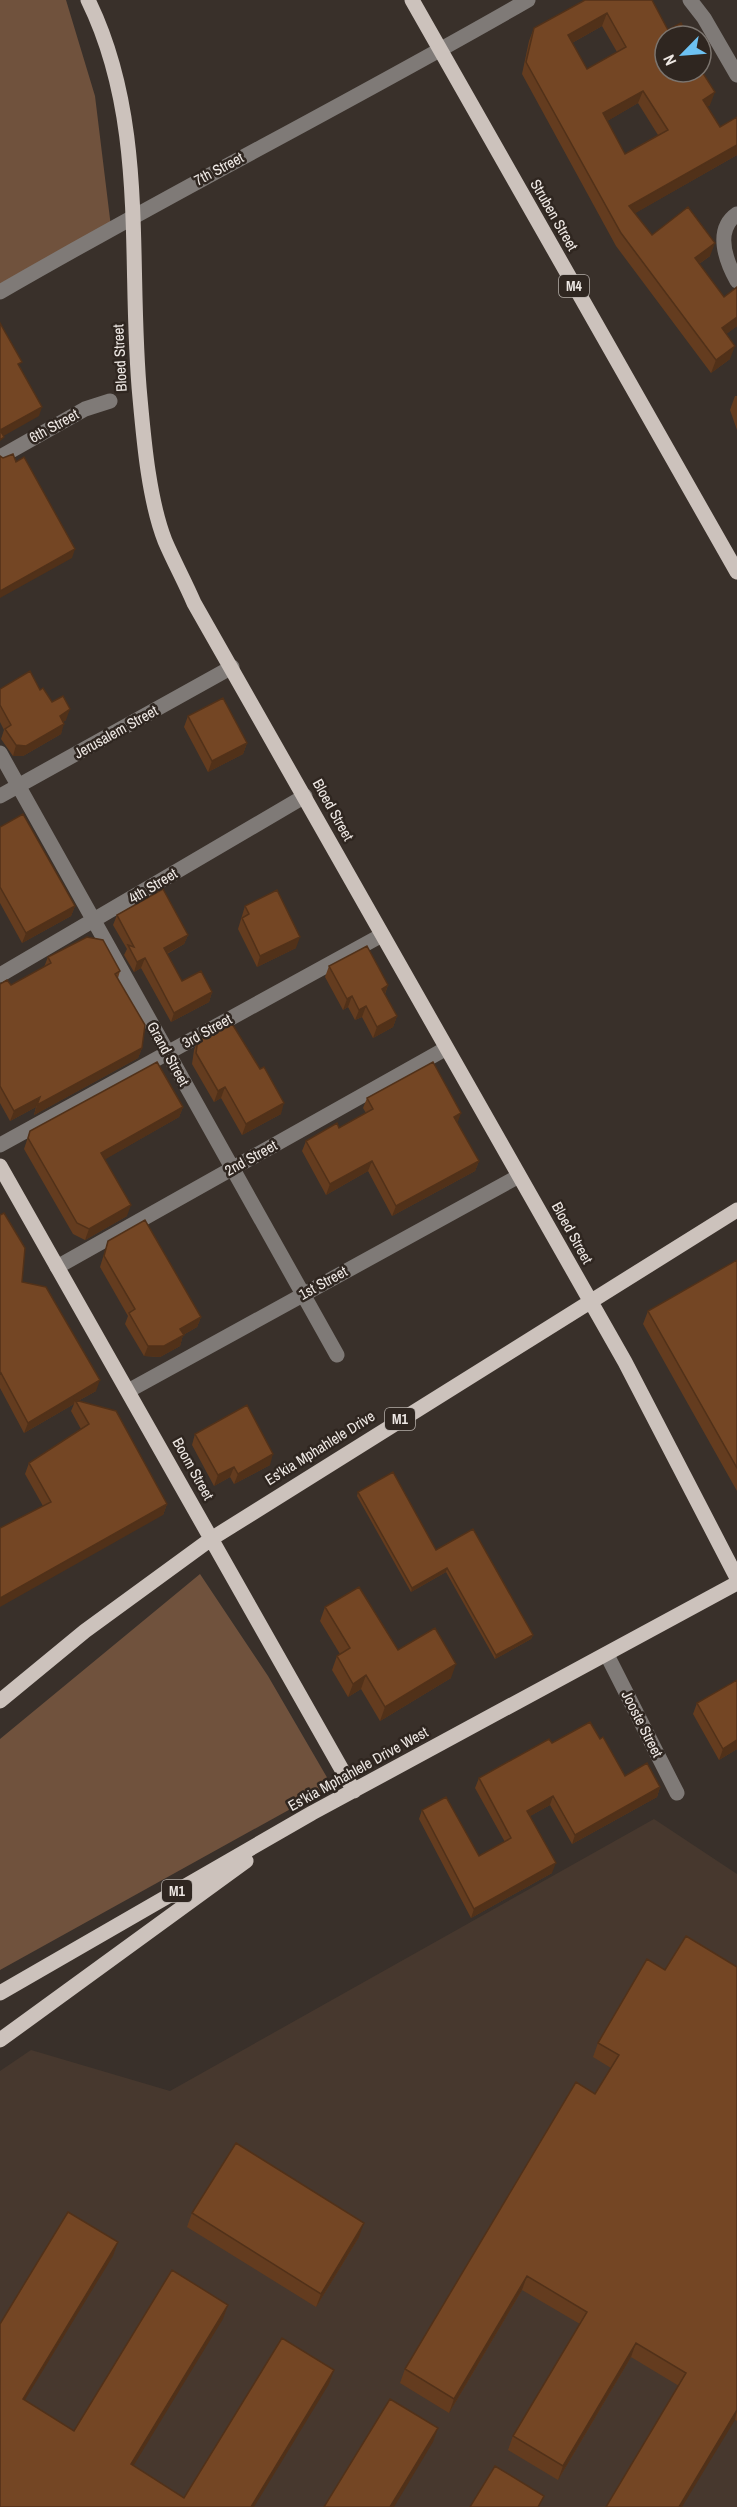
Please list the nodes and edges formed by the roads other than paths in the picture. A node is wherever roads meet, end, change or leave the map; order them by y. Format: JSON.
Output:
{"nodes":[{"id":1,"x":88,"y":0,"type":"edge"},
{"id":2,"x":412,"y":0,"type":"edge"},
{"id":3,"x":528,"y":0,"type":"edge"},
{"id":4,"x":690,"y":0,"type":"edge"},
{"id":5,"x":440,"y":51,"type":"junction"},
{"id":6,"x":737,"y":75,"type":"edge"},
{"id":7,"x":737,"y":214,"type":"edge"},
{"id":8,"x":133,"y":215,"type":"junction"},
{"id":9,"x":737,"y":281,"type":"edge"},
{"id":10,"x":0,"y":292,"type":"edge"},
{"id":11,"x":110,"y":401,"type":"dead end"},
{"id":12,"x":0,"y":457,"type":"edge"},
{"id":13,"x":737,"y":572,"type":"edge"},
{"id":14,"x":232,"y":667,"type":"junction"},
{"id":15,"x":0,"y":753,"type":"edge"},
{"id":16,"x":18,"y":786,"type":"junction"},
{"id":17,"x":0,"y":796,"type":"edge"},
{"id":18,"x":305,"y":796,"type":"junction"},
{"id":19,"x":94,"y":921,"type":"junction"},
{"id":20,"x":382,"y":935,"type":"junction"},
{"id":21,"x":0,"y":975,"type":"edge"},
{"id":22,"x":445,"y":1049,"type":"junction"},
{"id":23,"x":167,"y":1052,"type":"junction"},
{"id":24,"x":0,"y":1145,"type":"edge"},
{"id":25,"x":0,"y":1166,"type":"edge"},
{"id":26,"x":232,"y":1168,"type":"junction"},
{"id":27,"x":519,"y":1176,"type":"junction"},
{"id":28,"x":737,"y":1210,"type":"edge"},
{"id":29,"x":57,"y":1267,"type":"junction"},
{"id":30,"x":302,"y":1295,"type":"junction"},
{"id":31,"x":590,"y":1301,"type":"junction"},
{"id":32,"x":337,"y":1355,"type":"dead end"},
{"id":33,"x":128,"y":1391,"type":"junction"},
{"id":34,"x":211,"y":1539,"type":"junction"},
{"id":35,"x":737,"y":1578,"type":"edge"},
{"id":36,"x":737,"y":1583,"type":"edge"},
{"id":37,"x":607,"y":1655,"type":"junction"},
{"id":38,"x":0,"y":1701,"type":"edge"},
{"id":39,"x":354,"y":1791,"type":"junction"},
{"id":40,"x":677,"y":1793,"type":"dead end"},
{"id":41,"x":312,"y":1814,"type":"junction"},
{"id":42,"x":0,"y":1993,"type":"edge"},
{"id":43,"x":0,"y":2040,"type":"edge"}],
"edges":[{"from":1,"to":8,"type":"main road","name":"Bloed Street"},
{"from":2,"to":5,"type":"main road","name":"Struben Street","number":"M4"},
{"from":3,"to":5,"type":"street","name":"7th Street"},
{"from":4,"to":6,"type":"street"},
{"from":5,"to":8,"type":"street","name":"7th Street"},
{"from":5,"to":13,"type":"main road","name":"Struben Street","number":"M4"},
{"from":7,"to":9,"type":"street"},
{"from":8,"to":10,"type":"street","name":"7th Street"},
{"from":8,"to":14,"type":"main road","name":"Bloed Street"},
{"from":11,"to":12,"type":"street","name":"6th Street"},
{"from":14,"to":16,"type":"street","name":"Jerusalem Street"},
{"from":14,"to":18,"type":"main road","name":"Bloed Street"},
{"from":15,"to":16,"type":"street","name":"Grand Street"},
{"from":16,"to":17,"type":"street","name":"Jerusalem Street"},
{"from":16,"to":19,"type":"street","name":"Grand Street"},
{"from":18,"to":19,"type":"street","name":"4th Street"},
{"from":18,"to":20,"type":"main road","name":"Bloed Street"},
{"from":19,"to":21,"type":"street","name":"4th Street"},
{"from":19,"to":23,"type":"street","name":"Grand Street"},
{"from":20,"to":22,"type":"main road","name":"Bloed Street"},
{"from":20,"to":23,"type":"street","name":"3rd Street"},
{"from":22,"to":26,"type":"street","name":"2nd Street"},
{"from":22,"to":27,"type":"main road","name":"Bloed Street"},
{"from":23,"to":24,"type":"street","name":"3rd Street"},
{"from":23,"to":26,"type":"street","name":"Grand Street"},
{"from":25,"to":29,"type":"main road","name":"Boom Street"},
{"from":26,"to":29,"type":"street","name":"2nd Street"},
{"from":26,"to":30,"type":"street","name":"Grand Street"},
{"from":27,"to":30,"type":"street","name":"1st Street"},
{"from":27,"to":31,"type":"main road","name":"Bloed Street"},
{"from":28,"to":31,"type":"main road","name":"Es'kia Mphahlele Drive","number":"M1"},
{"from":29,"to":33,"type":"main road","name":"Boom Street"},
{"from":30,"to":32,"type":"street","name":"Grand Street"},
{"from":30,"to":33,"type":"street","name":"1st Street"},
{"from":31,"to":34,"type":"main road","name":"Es'kia Mphahlele Drive","number":"M1"},
{"from":31,"to":35,"type":"main road","name":"Bloed Street"},
{"from":33,"to":34,"type":"main road","name":"Boom Street"},
{"from":34,"to":38,"type":"main road","name":"Es'kia Mphahlele Drive","number":"M1"},
{"from":34,"to":39,"type":"main road","name":"Boom Street"},
{"from":36,"to":37,"type":"main road","name":"Es'kia Mphahlele Drive West","number":"M1"},
{"from":37,"to":39,"type":"main road","name":"Es'kia Mphahlele Drive West","number":"M1"},
{"from":37,"to":40,"type":"street","name":"Jooste Street"},
{"from":39,"to":41,"type":"main road","name":"Es'kia Mphahlele Drive West","number":"M1"},
{"from":41,"to":42,"type":"main road","name":"Es'kia Mphahlele Drive West","number":"M1"},
{"from":41,"to":43,"type":"main road"}]}
